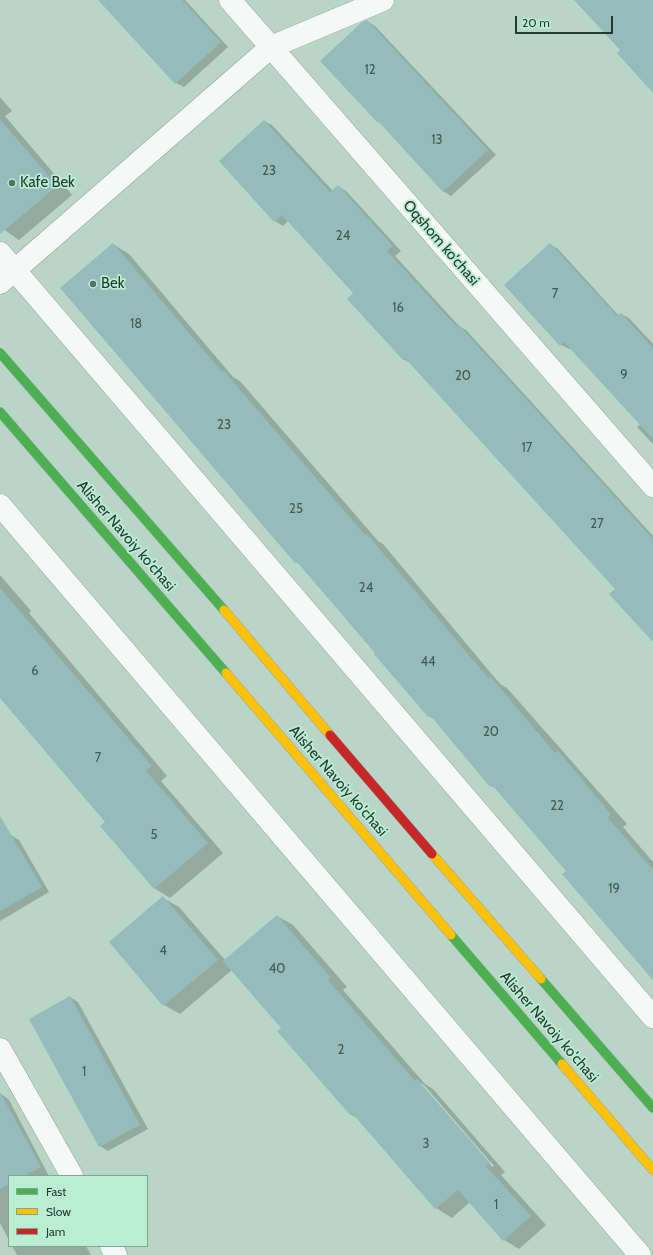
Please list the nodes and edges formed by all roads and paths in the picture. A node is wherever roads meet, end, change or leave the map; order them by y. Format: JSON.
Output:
{"nodes":[{"id":1,"x":230,"y":0,"type":"edge"},
{"id":2,"x":384,"y":0,"type":"edge"},
{"id":3,"x":271,"y":47,"type":"junction"},
{"id":4,"x":0,"y":253,"type":"edge"},
{"id":5,"x":8,"y":277,"type":"edge"},
{"id":6,"x":0,"y":353,"type":"edge"},
{"id":7,"x":0,"y":412,"type":"edge"},
{"id":8,"x":653,"y":486,"type":"edge"},
{"id":9,"x":0,"y":505,"type":"edge"},
{"id":10,"x":653,"y":1017,"type":"edge"},
{"id":11,"x":0,"y":1049,"type":"edge"},
{"id":12,"x":653,"y":1108,"type":"edge"},
{"id":13,"x":653,"y":1170,"type":"edge"},
{"id":14,"x":71,"y":1175,"type":"edge"},
{"id":15,"x":640,"y":1255,"type":"edge"}],
"edges":[{"from":1,"to":3,"type":"street","name":"Oqshom ko'chasi"},
{"from":2,"to":3,"type":"street"},
{"from":3,"to":5,"type":"street"},
{"from":3,"to":8,"type":"street","name":"Oqshom ko'chasi"},
{"from":4,"to":5,"type":"street"},
{"from":5,"to":10,"type":"street"},
{"from":6,"to":12,"type":"main road","name":"Alisher Navoiy ko'chasi"},
{"from":7,"to":13,"type":"main road","name":"Alisher Navoiy ko'chasi"},
{"from":9,"to":15,"type":"street"},
{"from":11,"to":14,"type":"street"}]}
